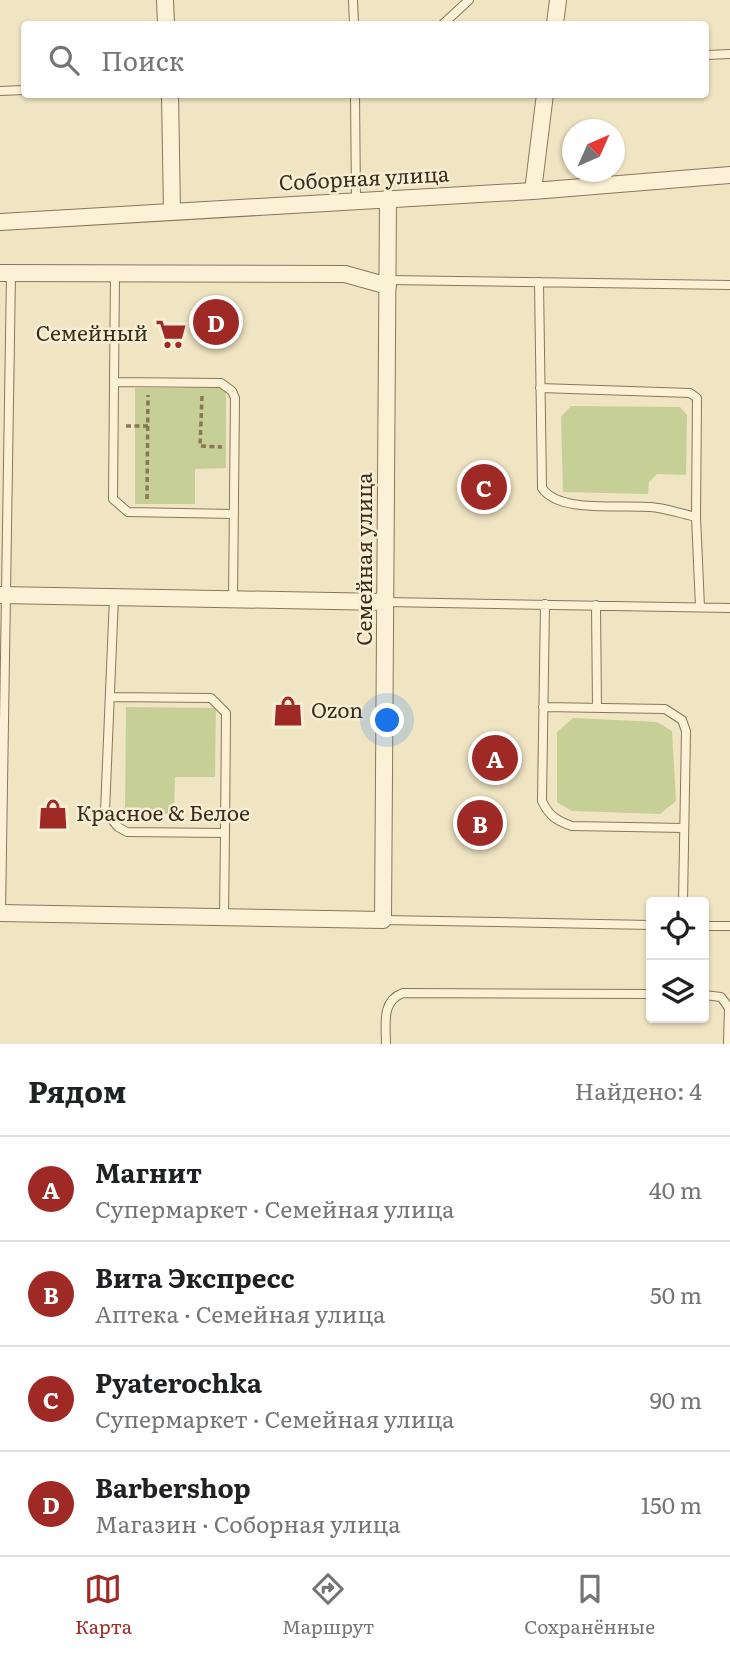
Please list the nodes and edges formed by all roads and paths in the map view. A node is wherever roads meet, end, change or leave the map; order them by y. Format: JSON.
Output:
{"nodes":[{"id":1,"x":165,"y":0,"type":"edge"},
{"id":2,"x":353,"y":0,"type":"edge"},
{"id":3,"x":469,"y":0,"type":"edge"},
{"id":4,"x":558,"y":0,"type":"edge"},
{"id":5,"x":166,"y":21,"type":"edge"},
{"id":6,"x":354,"y":21,"type":"edge"},
{"id":7,"x":446,"y":21,"type":"edge"},
{"id":8,"x":555,"y":21,"type":"edge"},
{"id":9,"x":730,"y":54,"type":"edge"},
{"id":10,"x":709,"y":55,"type":"edge"},
{"id":11,"x":21,"y":90,"type":"edge"},
{"id":12,"x":0,"y":91,"type":"edge"},
{"id":13,"x":170,"y":98,"type":"edge"},
{"id":14,"x":355,"y":98,"type":"edge"},
{"id":15,"x":545,"y":98,"type":"edge"},
{"id":16,"x":730,"y":176,"type":"edge"},
{"id":17,"x":533,"y":191,"type":"junction"},
{"id":18,"x":388,"y":198,"type":"junction"},
{"id":19,"x":356,"y":200,"type":"junction"},
{"id":20,"x":172,"y":212,"type":"junction"},
{"id":21,"x":0,"y":222,"type":"edge"},
{"id":22,"x":6,"y":273,"type":"edge"},
{"id":23,"x":115,"y":274,"type":"junction"},
{"id":24,"x":539,"y":282,"type":"junction"},
{"id":25,"x":388,"y":283,"type":"junction"},
{"id":26,"x":730,"y":285,"type":"edge"},
{"id":27,"x":114,"y":382,"type":"junction"},
{"id":28,"x":148,"y":382,"type":"junction"},
{"id":29,"x":203,"y":383,"type":"junction"},
{"id":30,"x":540,"y":388,"type":"junction"},
{"id":31,"x":114,"y":425,"type":"junction"},
{"id":32,"x":148,"y":426,"type":"junction"},
{"id":33,"x":235,"y":448,"type":"junction"},
{"id":34,"x":147,"y":512,"type":"junction"},
{"id":35,"x":234,"y":514,"type":"junction"},
{"id":36,"x":696,"y":517,"type":"junction"},
{"id":37,"x":3,"y":595,"type":"edge"},
{"id":38,"x":114,"y":597,"type":"junction"},
{"id":39,"x":233,"y":599,"type":"junction"},
{"id":40,"x":385,"y":601,"type":"junction"},
{"id":41,"x":545,"y":604,"type":"junction"},
{"id":42,"x":596,"y":605,"type":"junction"},
{"id":43,"x":700,"y":607,"type":"junction"},
{"id":44,"x":730,"y":608,"type":"edge"},
{"id":45,"x":110,"y":697,"type":"junction"},
{"id":46,"x":544,"y":707,"type":"junction"},
{"id":47,"x":597,"y":708,"type":"junction"},
{"id":48,"x":684,"y":828,"type":"junction"},
{"id":49,"x":225,"y":833,"type":"junction"},
{"id":50,"x":683,"y":897,"type":"edge"},
{"id":51,"x":1,"y":913,"type":"edge"},
{"id":52,"x":224,"y":917,"type":"junction"},
{"id":53,"x":383,"y":920,"type":"junction"},
{"id":54,"x":646,"y":925,"type":"edge"},
{"id":55,"x":709,"y":926,"type":"edge"},
{"id":56,"x":730,"y":926,"type":"edge"},
{"id":57,"x":646,"y":994,"type":"edge"},
{"id":58,"x":709,"y":995,"type":"edge"},
{"id":59,"x":386,"y":1044,"type":"edge"},
{"id":60,"x":728,"y":1044,"type":"edge"}],
"edges":[{"from":1,"to":5,"type":"street"},
{"from":2,"to":6,"type":"lane"},
{"from":3,"to":7,"type":"lane"},
{"from":4,"to":8,"type":"street"},
{"from":9,"to":10,"type":"lane"},
{"from":11,"to":12,"type":"lane"},
{"from":13,"to":20,"type":"street"},
{"from":14,"to":19,"type":"lane"},
{"from":15,"to":17,"type":"street"},
{"from":16,"to":17,"type":"street","name":"Соборная улица"},
{"from":17,"to":18,"type":"street","name":"Соборная улица"},
{"from":18,"to":19,"type":"street","name":"Соборная улица"},
{"from":18,"to":25,"type":"street","name":"Семейная улица"},
{"from":19,"to":20,"type":"street","name":"Соборная улица"},
{"from":20,"to":21,"type":"street","name":"Соборная улица"},
{"from":22,"to":23,"type":"street"},
{"from":22,"to":37,"type":"lane"},
{"from":23,"to":25,"type":"street"},
{"from":23,"to":27,"type":"lane"},
{"from":24,"to":25,"type":"lane"},
{"from":24,"to":26,"type":"lane"},
{"from":24,"to":30,"type":"lane"},
{"from":25,"to":40,"type":"street","name":"Семейная улица"},
{"from":27,"to":28,"type":"lane"},
{"from":27,"to":31,"type":"lane"},
{"from":28,"to":29,"type":"lane"},
{"from":28,"to":32,"type":"path"},
{"from":29,"to":33,"type":"lane"},
{"from":29,"to":33,"type":"path"},
{"from":30,"to":36,"type":"lane"},
{"from":30,"to":36,"type":"lane"},
{"from":31,"to":32,"type":"path"},
{"from":31,"to":34,"type":"lane"},
{"from":32,"to":34,"type":"path"},
{"from":33,"to":35,"type":"lane"},
{"from":34,"to":35,"type":"lane"},
{"from":35,"to":39,"type":"lane"},
{"from":36,"to":43,"type":"lane"},
{"from":37,"to":38,"type":"street"},
{"from":37,"to":51,"type":"lane"},
{"from":38,"to":39,"type":"street"},
{"from":38,"to":45,"type":"lane"},
{"from":39,"to":40,"type":"street"},
{"from":40,"to":41,"type":"lane"},
{"from":40,"to":53,"type":"street","name":"Семейная улица"},
{"from":41,"to":42,"type":"lane"},
{"from":41,"to":46,"type":"lane"},
{"from":42,"to":43,"type":"lane"},
{"from":42,"to":47,"type":"lane"},
{"from":43,"to":44,"type":"lane"},
{"from":45,"to":49,"type":"lane"},
{"from":45,"to":49,"type":"lane"},
{"from":46,"to":47,"type":"lane"},
{"from":46,"to":48,"type":"lane"},
{"from":47,"to":48,"type":"lane"},
{"from":48,"to":50,"type":"lane"},
{"from":49,"to":52,"type":"lane"},
{"from":51,"to":52,"type":"street"},
{"from":52,"to":53,"type":"street"},
{"from":53,"to":54,"type":"lane"},
{"from":55,"to":56,"type":"lane"},
{"from":57,"to":59,"type":"lane"},
{"from":58,"to":60,"type":"lane"}]}
